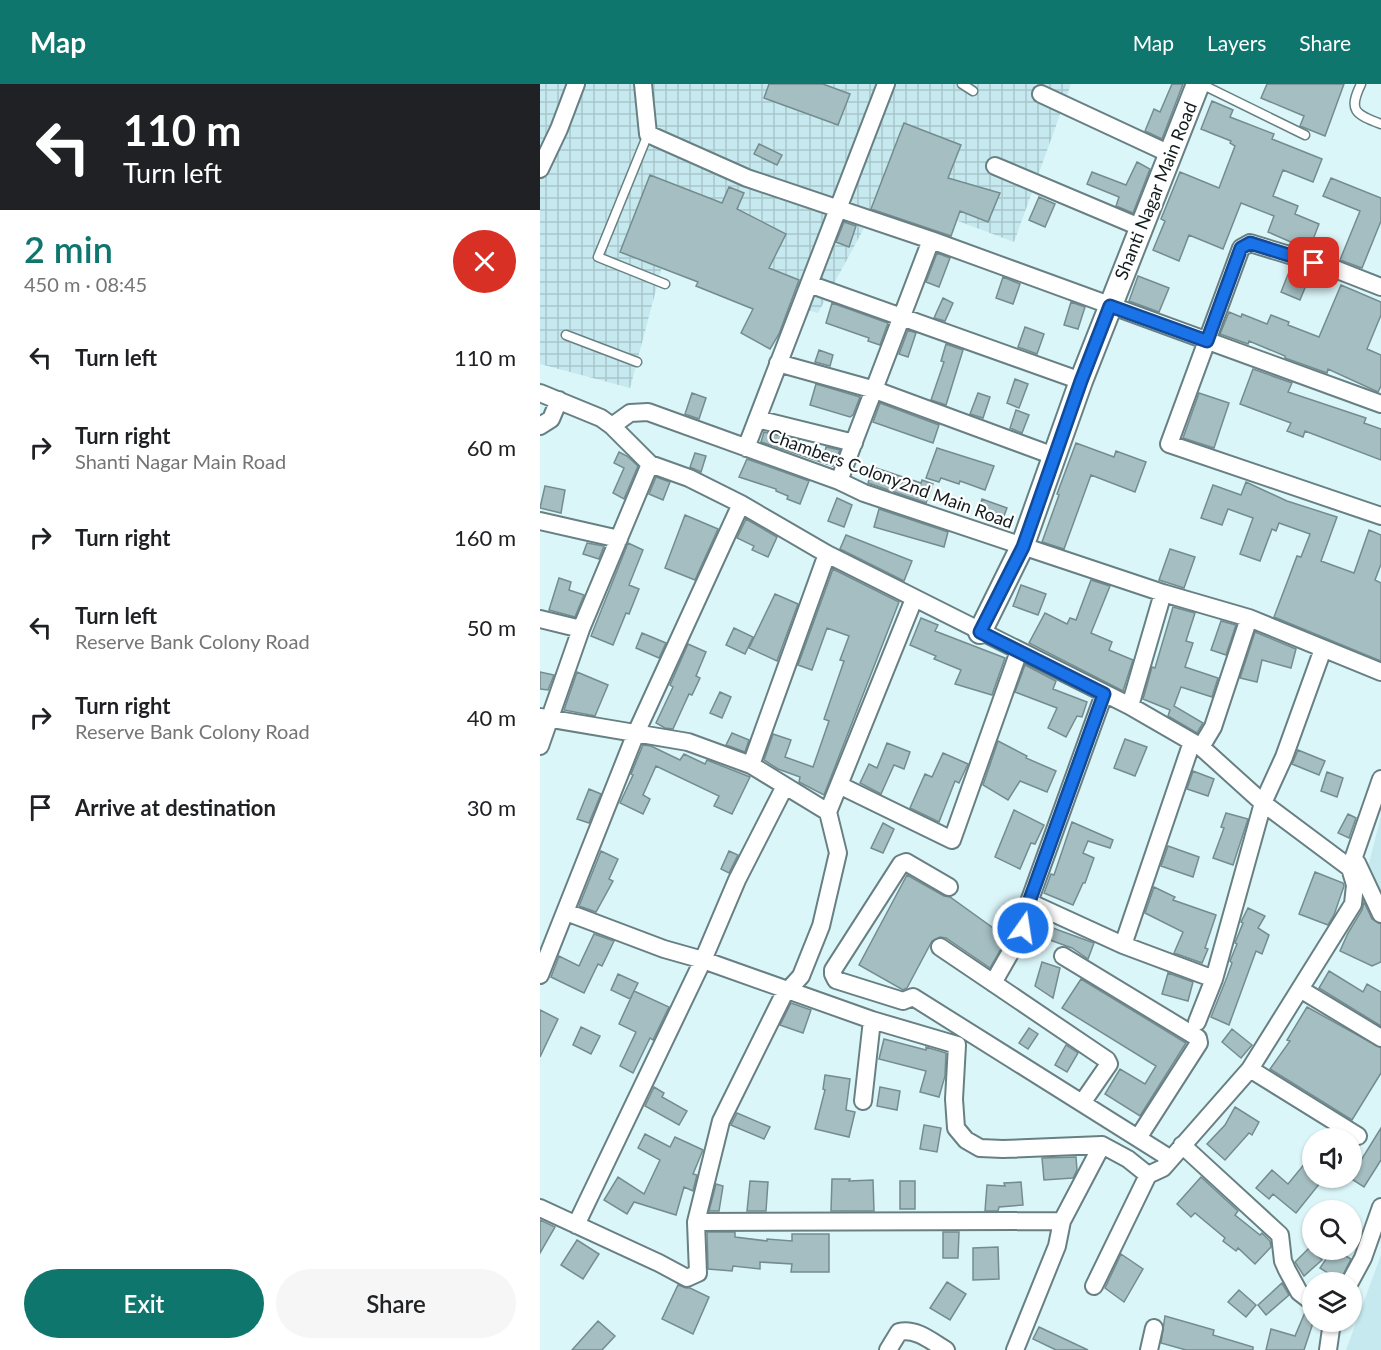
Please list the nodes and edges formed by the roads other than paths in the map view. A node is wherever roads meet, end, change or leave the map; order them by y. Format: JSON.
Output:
{"nodes":[{"id":1,"x":576,"y":84,"type":"edge"},
{"id":2,"x":643,"y":84,"type":"edge"},
{"id":3,"x":886,"y":84,"type":"edge"},
{"id":4,"x":962,"y":84,"type":"edge"},
{"id":5,"x":1200,"y":84,"type":"edge"},
{"id":6,"x":1361,"y":84,"type":"edge"},
{"id":7,"x":973,"y":91,"type":"dead end"},
{"id":8,"x":1041,"y":94,"type":"dead end"},
{"id":9,"x":1381,"y":124,"type":"edge"},
{"id":10,"x":648,"y":134,"type":"junction"},
{"id":11,"x":1305,"y":135,"type":"dead end"},
{"id":12,"x":1170,"y":154,"type":"junction"},
{"id":13,"x":995,"y":166,"type":"dead end"},
{"id":14,"x":540,"y":169,"type":"edge"},
{"id":15,"x":839,"y":208,"type":"junction"},
{"id":16,"x":1142,"y":228,"type":"junction"},
{"id":17,"x":931,"y":240,"type":"junction"},
{"id":18,"x":665,"y":284,"type":"dead end"},
{"id":19,"x":809,"y":284,"type":"junction"},
{"id":20,"x":1381,"y":287,"type":"edge"},
{"id":21,"x":1110,"y":306,"type":"junction"},
{"id":22,"x":903,"y":316,"type":"junction"},
{"id":23,"x":566,"y":335,"type":"dead end"},
{"id":24,"x":1207,"y":341,"type":"junction"},
{"id":25,"x":637,"y":362,"type":"dead end"},
{"id":26,"x":778,"y":363,"type":"junction"},
{"id":27,"x":1081,"y":381,"type":"junction"},
{"id":28,"x":875,"y":390,"type":"junction"},
{"id":29,"x":540,"y":393,"type":"edge"},
{"id":30,"x":559,"y":400,"type":"junction"},
{"id":31,"x":1381,"y":404,"type":"edge"},
{"id":32,"x":757,"y":419,"type":"junction"},
{"id":33,"x":540,"y":426,"type":"edge"},
{"id":34,"x":612,"y":426,"type":"junction"},
{"id":35,"x":854,"y":443,"type":"junction"},
{"id":36,"x":746,"y":448,"type":"junction"},
{"id":37,"x":1054,"y":456,"type":"junction"},
{"id":38,"x":650,"y":464,"type":"junction"},
{"id":39,"x":838,"y":481,"type":"junction"},
{"id":40,"x":741,"y":504,"type":"junction"},
{"id":41,"x":1381,"y":516,"type":"edge"},
{"id":42,"x":540,"y":521,"type":"edge"},
{"id":43,"x":619,"y":539,"type":"junction"},
{"id":44,"x":1023,"y":547,"type":"junction"},
{"id":45,"x":827,"y":554,"type":"junction"},
{"id":46,"x":1163,"y":593,"type":"junction"},
{"id":47,"x":914,"y":599,"type":"junction"},
{"id":48,"x":1249,"y":618,"type":"junction"},
{"id":49,"x":540,"y":619,"type":"edge"},
{"id":50,"x":581,"y":629,"type":"junction"},
{"id":51,"x":980,"y":632,"type":"junction"},
{"id":52,"x":1323,"y":649,"type":"junction"},
{"id":53,"x":1019,"y":651,"type":"junction"},
{"id":54,"x":1381,"y":672,"type":"edge"},
{"id":55,"x":1104,"y":694,"type":"junction"},
{"id":56,"x":1130,"y":706,"type":"junction"},
{"id":57,"x":544,"y":719,"type":"edge"},
{"id":58,"x":636,"y":733,"type":"junction"},
{"id":59,"x":1196,"y":744,"type":"junction"},
{"id":60,"x":540,"y":746,"type":"edge"},
{"id":61,"x":751,"y":765,"type":"junction"},
{"id":62,"x":1381,"y":779,"type":"edge"},
{"id":63,"x":838,"y":785,"type":"junction"},
{"id":64,"x":785,"y":786,"type":"junction"},
{"id":65,"x":1263,"y":802,"type":"junction"},
{"id":66,"x":828,"y":812,"type":"junction"},
{"id":67,"x":1352,"y":862,"type":"junction"},
{"id":68,"x":949,"y":887,"type":"dead end"},
{"id":69,"x":1029,"y":902,"type":"junction"},
{"id":70,"x":566,"y":912,"type":"junction"},
{"id":71,"x":1381,"y":914,"type":"edge"},
{"id":72,"x":1123,"y":945,"type":"junction"},
{"id":73,"x":939,"y":947,"type":"dead end"},
{"id":74,"x":1064,"y":956,"type":"dead end"},
{"id":75,"x":703,"y":960,"type":"junction"},
{"id":76,"x":540,"y":975,"type":"edge"},
{"id":77,"x":1214,"y":979,"type":"junction"},
{"id":78,"x":993,"y":983,"type":"junction"},
{"id":79,"x":1299,"y":989,"type":"junction"},
{"id":80,"x":788,"y":990,"type":"junction"},
{"id":81,"x":872,"y":1020,"type":"junction"},
{"id":82,"x":1197,"y":1022,"type":"dead end"},
{"id":83,"x":1381,"y":1038,"type":"edge"},
{"id":84,"x":1250,"y":1069,"type":"junction"},
{"id":85,"x":863,"y":1101,"type":"dead end"},
{"id":86,"x":1082,"y":1103,"type":"junction"},
{"id":87,"x":1345,"y":1128,"type":"edge"},
{"id":88,"x":1138,"y":1138,"type":"junction"},
{"id":89,"x":1102,"y":1145,"type":"junction"},
{"id":90,"x":1182,"y":1145,"type":"junction"},
{"id":91,"x":1171,"y":1159,"type":"junction"},
{"id":92,"x":1148,"y":1175,"type":"junction"},
{"id":93,"x":1381,"y":1207,"type":"edge"},
{"id":94,"x":540,"y":1208,"type":"edge"},
{"id":95,"x":1062,"y":1221,"type":"junction"},
{"id":96,"x":696,"y":1222,"type":"junction"},
{"id":97,"x":576,"y":1225,"type":"junction"},
{"id":98,"x":1355,"y":1272,"type":"edge"},
{"id":99,"x":1094,"y":1287,"type":"dead end"},
{"id":100,"x":1302,"y":1294,"type":"edge"},
{"id":101,"x":1154,"y":1328,"type":"dead end"},
{"id":102,"x":1331,"y":1332,"type":"edge"},
{"id":103,"x":888,"y":1350,"type":"edge"},
{"id":104,"x":946,"y":1350,"type":"edge"},
{"id":105,"x":1015,"y":1350,"type":"edge"},
{"id":106,"x":1149,"y":1350,"type":"edge"},
{"id":107,"x":1328,"y":1350,"type":"edge"}],
"edges":[{"from":1,"to":14,"type":"street"},
{"from":2,"to":10,"type":"street"},
{"from":3,"to":15,"type":"street"},
{"from":4,"to":7,"type":"lane"},
{"from":5,"to":11,"type":"lane"},
{"from":5,"to":12,"type":"street","name":"Shanti Nagar Main Road"},
{"from":6,"to":9,"type":"lane"},
{"from":8,"to":12,"type":"street"},
{"from":10,"to":15,"type":"street"},
{"from":10,"to":18,"type":"lane"},
{"from":12,"to":16,"type":"street","name":"Shanti Nagar Main Road"},
{"from":13,"to":16,"type":"street"},
{"from":15,"to":17,"type":"street"},
{"from":15,"to":19,"type":"street"},
{"from":16,"to":21,"type":"street","name":"Shanti Nagar Main Road"},
{"from":17,"to":21,"type":"street"},
{"from":17,"to":22,"type":"street"},
{"from":19,"to":22,"type":"street"},
{"from":19,"to":26,"type":"street"},
{"from":20,"to":24,"type":"street"},
{"from":21,"to":24,"type":"street"},
{"from":21,"to":27,"type":"street","name":"Shanti Nagar Main Road"},
{"from":22,"to":27,"type":"street"},
{"from":22,"to":28,"type":"street"},
{"from":23,"to":25,"type":"lane"},
{"from":24,"to":31,"type":"street"},
{"from":24,"to":41,"type":"street"},
{"from":26,"to":28,"type":"street"},
{"from":26,"to":32,"type":"street"},
{"from":27,"to":37,"type":"street","name":"Shanti Nagar Main Road"},
{"from":28,"to":35,"type":"street"},
{"from":28,"to":37,"type":"street"},
{"from":29,"to":30,"type":"street"},
{"from":30,"to":33,"type":"street"},
{"from":30,"to":34,"type":"street"},
{"from":32,"to":35,"type":"street"},
{"from":32,"to":36,"type":"street"},
{"from":34,"to":36,"type":"street","name":"Chambers Colony2nd Main Road"},
{"from":34,"to":38,"type":"street"},
{"from":35,"to":39,"type":"street"},
{"from":36,"to":39,"type":"street","name":"Chambers Colony2nd Main Road"},
{"from":37,"to":44,"type":"street","name":"Shanti Nagar Main Road"},
{"from":38,"to":40,"type":"street"},
{"from":38,"to":43,"type":"street"},
{"from":39,"to":44,"type":"street","name":"Chambers Colony2nd Main Road"},
{"from":40,"to":45,"type":"street"},
{"from":40,"to":58,"type":"street"},
{"from":42,"to":43,"type":"street"},
{"from":43,"to":50,"type":"street"},
{"from":44,"to":46,"type":"street","name":"Chambers Colony2nd Main Road"},
{"from":44,"to":51,"type":"street","name":"Shanti Nagar Main Road"},
{"from":45,"to":47,"type":"street"},
{"from":45,"to":61,"type":"street"},
{"from":46,"to":48,"type":"street","name":"Chambers Colony2nd Main Road"},
{"from":46,"to":56,"type":"street"},
{"from":47,"to":51,"type":"street"},
{"from":47,"to":63,"type":"street"},
{"from":48,"to":52,"type":"street","name":"Chambers Colony2nd Main Road"},
{"from":48,"to":59,"type":"street"},
{"from":49,"to":50,"type":"street"},
{"from":50,"to":57,"type":"street"},
{"from":51,"to":53,"type":"street"},
{"from":52,"to":54,"type":"street","name":"Chambers Colony2nd Main Road"},
{"from":52,"to":65,"type":"street"},
{"from":53,"to":55,"type":"street"},
{"from":53,"to":63,"type":"street"},
{"from":55,"to":56,"type":"street"},
{"from":55,"to":69,"type":"street"},
{"from":56,"to":59,"type":"street"},
{"from":57,"to":58,"type":"street"},
{"from":57,"to":60,"type":"street"},
{"from":58,"to":61,"type":"street"},
{"from":58,"to":70,"type":"street"},
{"from":59,"to":65,"type":"street"},
{"from":59,"to":72,"type":"street"},
{"from":61,"to":64,"type":"street"},
{"from":62,"to":67,"type":"street"},
{"from":63,"to":66,"type":"street"},
{"from":64,"to":66,"type":"street"},
{"from":64,"to":75,"type":"street"},
{"from":65,"to":67,"type":"street"},
{"from":65,"to":77,"type":"street"},
{"from":66,"to":80,"type":"street"},
{"from":67,"to":71,"type":"street"},
{"from":67,"to":79,"type":"street"},
{"from":68,"to":86,"type":"street"},
{"from":69,"to":72,"type":"street"},
{"from":69,"to":78,"type":"street"},
{"from":70,"to":75,"type":"street"},
{"from":70,"to":76,"type":"street"},
{"from":72,"to":77,"type":"street"},
{"from":73,"to":78,"type":"street"},
{"from":74,"to":88,"type":"street"},
{"from":75,"to":80,"type":"street"},
{"from":75,"to":97,"type":"street"},
{"from":77,"to":82,"type":"street"},
{"from":78,"to":86,"type":"street"},
{"from":79,"to":83,"type":"street"},
{"from":79,"to":84,"type":"street"},
{"from":80,"to":81,"type":"street"},
{"from":80,"to":96,"type":"street"},
{"from":81,"to":85,"type":"street"},
{"from":81,"to":89,"type":"street"},
{"from":84,"to":87,"type":"street"},
{"from":84,"to":90,"type":"street"},
{"from":86,"to":88,"type":"street"},
{"from":88,"to":91,"type":"street"},
{"from":89,"to":92,"type":"street"},
{"from":89,"to":95,"type":"street"},
{"from":90,"to":91,"type":"street"},
{"from":90,"to":100,"type":"street"},
{"from":91,"to":92,"type":"street"},
{"from":92,"to":99,"type":"street"},
{"from":93,"to":98,"type":"street"},
{"from":94,"to":97,"type":"street"},
{"from":95,"to":96,"type":"street"},
{"from":95,"to":105,"type":"street"},
{"from":96,"to":97,"type":"street"},
{"from":101,"to":106,"type":"street"},
{"from":102,"to":107,"type":"street"},
{"from":103,"to":104,"type":"street"}]}
